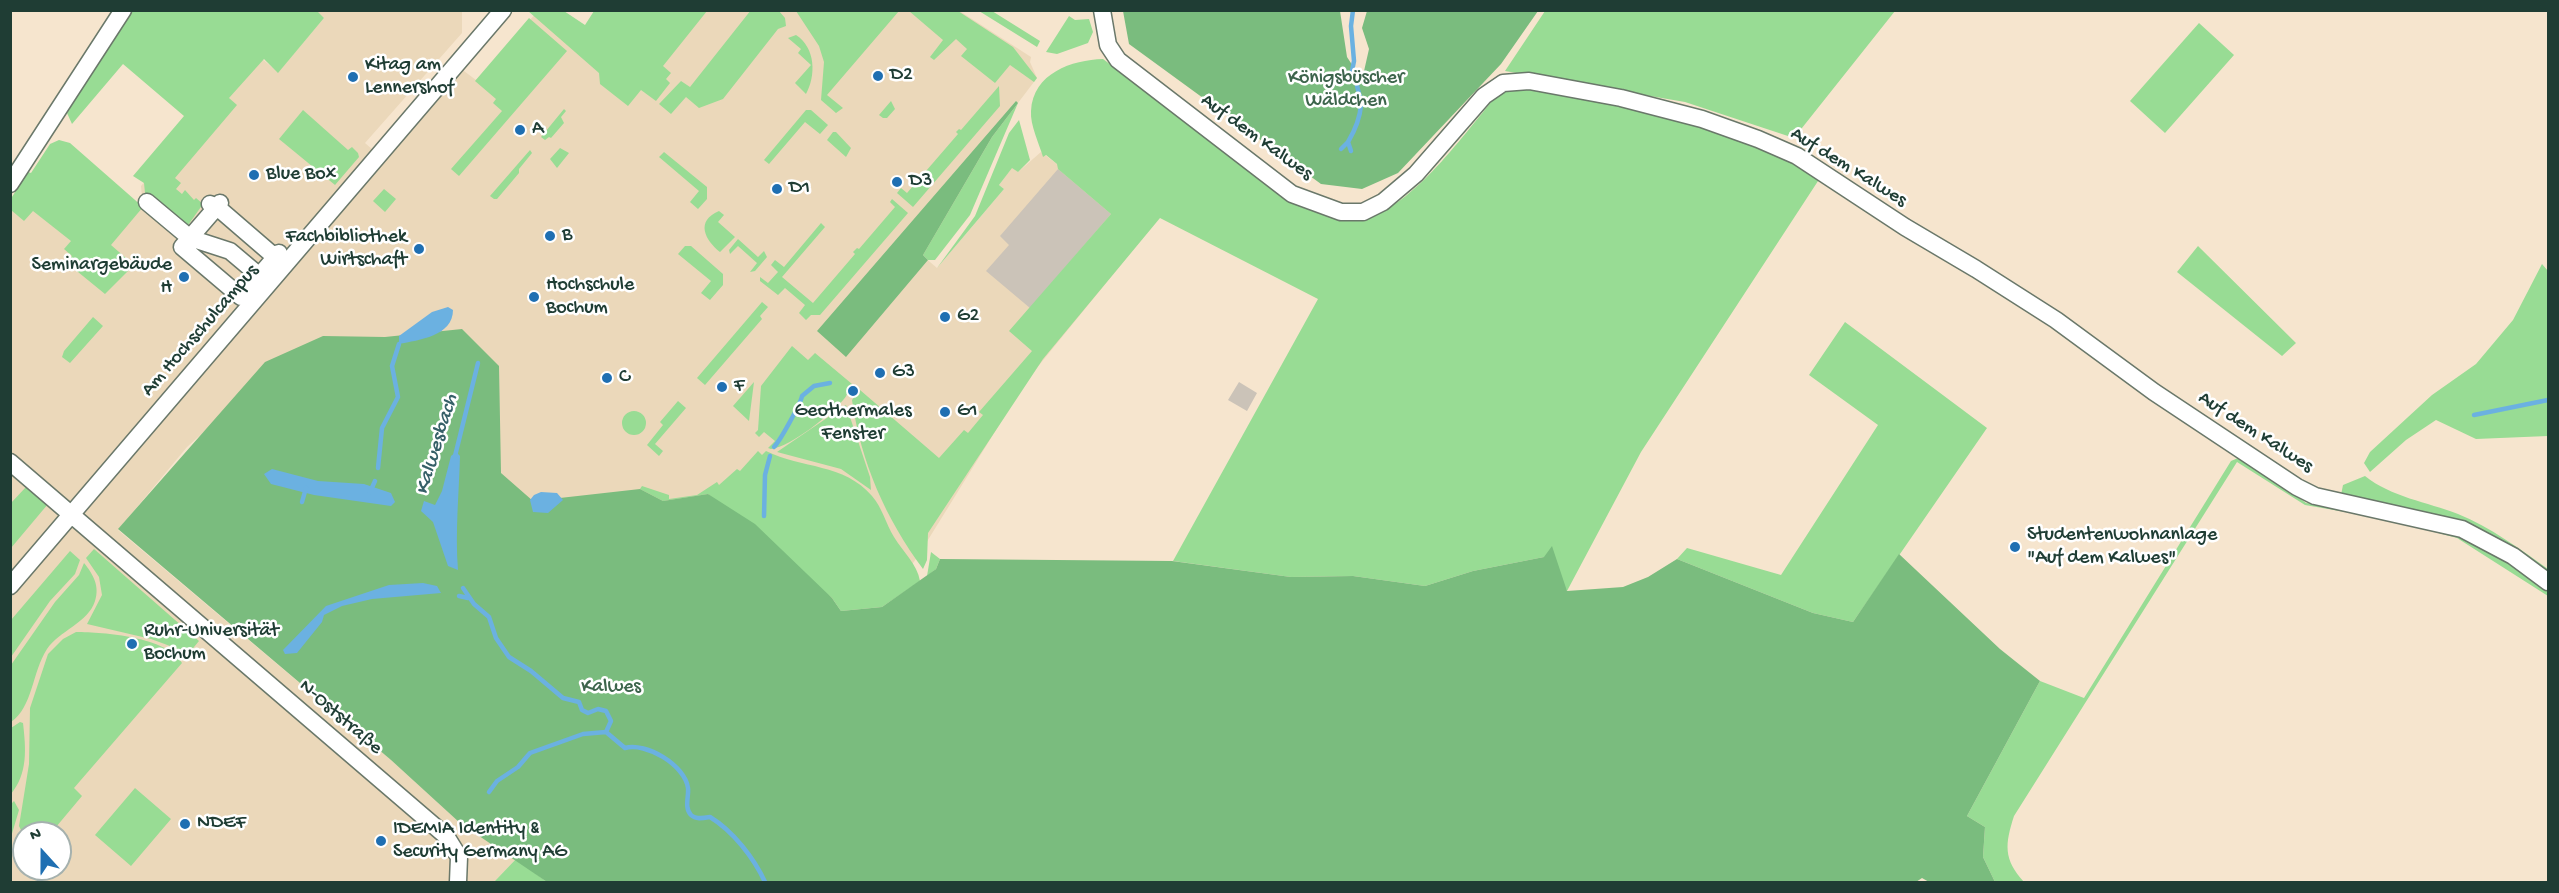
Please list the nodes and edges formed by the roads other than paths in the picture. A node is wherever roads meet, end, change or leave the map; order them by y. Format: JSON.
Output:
{"nodes":[{"id":1,"x":123,"y":10,"type":"edge"},
{"id":2,"x":503,"y":10,"type":"edge"},
{"id":3,"x":1102,"y":10,"type":"edge"},
{"id":4,"x":10,"y":184,"type":"edge"},
{"id":5,"x":147,"y":202,"type":"dead end"},
{"id":6,"x":190,"y":238,"type":"junction"},
{"id":7,"x":258,"y":274,"type":"junction"},
{"id":8,"x":10,"y":462,"type":"edge"},
{"id":9,"x":70,"y":514,"type":"junction"},
{"id":10,"x":2548,"y":582,"type":"edge"},
{"id":11,"x":10,"y":586,"type":"edge"},
{"id":12,"x":458,"y":882,"type":"edge"}],
"edges":[{"from":1,"to":4,"type":"street"},
{"from":2,"to":9,"type":"street","name":"Am Hochschulcampus"},
{"from":3,"to":10,"type":"street","name":"Auf dem Kalwes"},
{"from":5,"to":6,"type":"street"},
{"from":6,"to":7,"type":"street"},
{"from":6,"to":7,"type":"street"},
{"from":6,"to":7,"type":"street"},
{"from":8,"to":9,"type":"street","name":"N-Oststraße"},
{"from":9,"to":11,"type":"street","name":"Am Hochschulcampus"},
{"from":9,"to":12,"type":"street","name":"N-Oststraße"}]}
